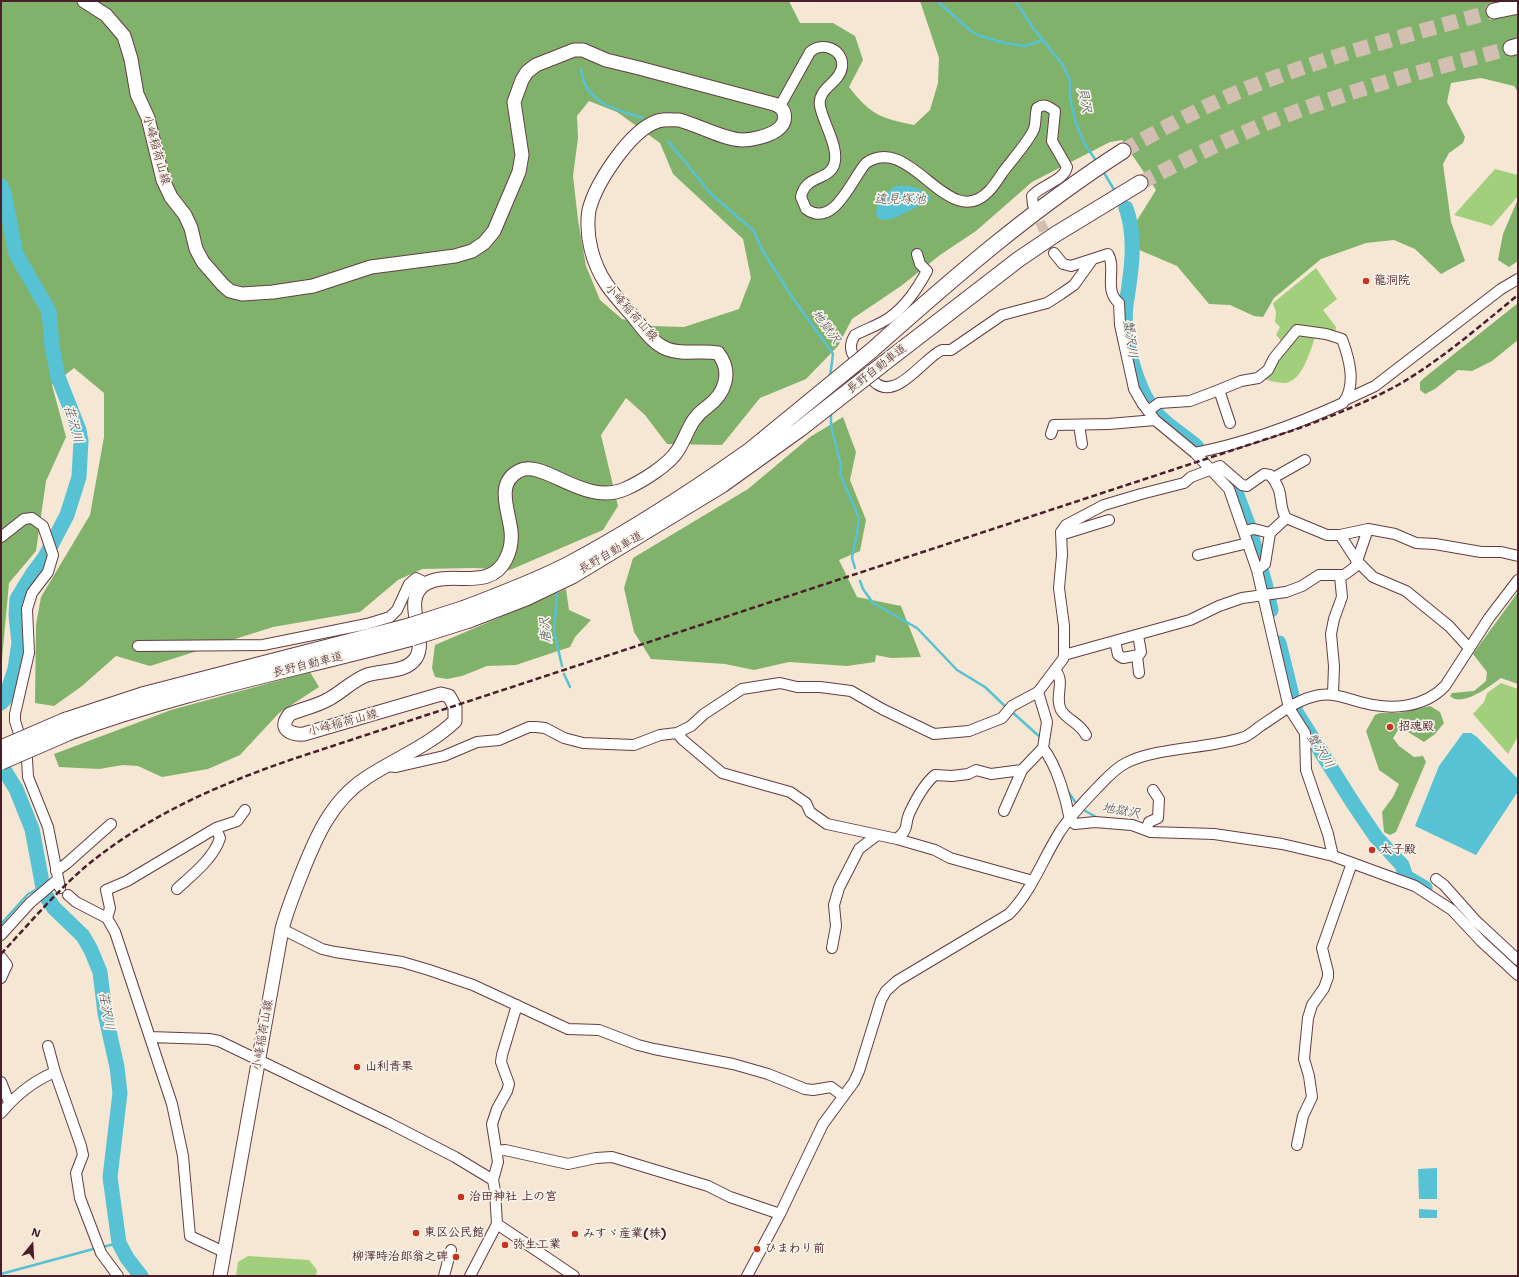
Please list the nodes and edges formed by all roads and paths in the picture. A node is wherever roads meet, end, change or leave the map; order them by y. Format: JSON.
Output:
{"nodes":[{"id":1,"x":84,"y":1,"type":"edge"},
{"id":2,"x":780,"y":106,"type":"junction"},
{"id":3,"x":1123,"y":151,"type":"tunnel mouth"},
{"id":4,"x":1140,"y":183,"type":"tunnel mouth"},
{"id":5,"x":1032,"y":205,"type":"dead end"},
{"id":6,"x":1054,"y":253,"type":"tunnel mouth"},
{"id":7,"x":917,"y":254,"type":"dead end"},
{"id":8,"x":1092,"y":260,"type":"junction"},
{"id":9,"x":1518,"y":279,"type":"edge"},
{"id":10,"x":1219,"y":390,"type":"junction"},
{"id":11,"x":1345,"y":400,"type":"junction"},
{"id":12,"x":1148,"y":411,"type":"junction"},
{"id":13,"x":1155,"y":420,"type":"junction"},
{"id":14,"x":1230,"y":423,"type":"dead end"},
{"id":15,"x":1079,"y":424,"type":"junction"},
{"id":16,"x":1051,"y":434,"type":"dead end"},
{"id":17,"x":1082,"y":444,"type":"dead end"},
{"id":18,"x":1195,"y":453,"type":"junction"},
{"id":19,"x":1305,"y":460,"type":"dead end"},
{"id":20,"x":1212,"y":469,"type":"junction"},
{"id":21,"x":1273,"y":478,"type":"junction"},
{"id":22,"x":719,"y":480,"type":"junction"},
{"id":23,"x":1286,"y":518,"type":"junction"},
{"id":24,"x":1109,"y":520,"type":"dead end"},
{"id":25,"x":1368,"y":529,"type":"junction"},
{"id":26,"x":1248,"y":531,"type":"junction"},
{"id":27,"x":1061,"y":532,"type":"junction"},
{"id":28,"x":1270,"y":533,"type":"junction"},
{"id":29,"x":1340,"y":535,"type":"junction"},
{"id":30,"x":1,"y":537,"type":"edge"},
{"id":31,"x":1248,"y":542,"type":"junction"},
{"id":32,"x":1221,"y":544,"type":"dead end"},
{"id":33,"x":1234,"y":546,"type":"junction"},
{"id":34,"x":1198,"y":555,"type":"dead end"},
{"id":35,"x":1518,"y":556,"type":"edge"},
{"id":36,"x":1357,"y":561,"type":"junction"},
{"id":37,"x":1259,"y":568,"type":"junction"},
{"id":38,"x":1340,"y":576,"type":"junction"},
{"id":39,"x":426,"y":583,"type":"junction"},
{"id":40,"x":1516,"y":585,"type":"edge"},
{"id":41,"x":1266,"y":595,"type":"junction"},
{"id":42,"x":1138,"y":635,"type":"junction"},
{"id":43,"x":1115,"y":641,"type":"junction"},
{"id":44,"x":138,"y":646,"type":"dead end"},
{"id":45,"x":1469,"y":648,"type":"junction"},
{"id":46,"x":1064,"y":655,"type":"junction"},
{"id":47,"x":1137,"y":655,"type":"junction"},
{"id":48,"x":1055,"y":670,"type":"junction"},
{"id":49,"x":1138,"y":673,"type":"dead end"},
{"id":50,"x":1038,"y":692,"type":"junction"},
{"id":51,"x":1333,"y":694,"type":"junction"},
{"id":52,"x":1293,"y":705,"type":"junction"},
{"id":53,"x":68,"y":726,"type":"junction"},
{"id":54,"x":677,"y":733,"type":"junction"},
{"id":55,"x":1086,"y":735,"type":"dead end"},
{"id":56,"x":1044,"y":744,"type":"junction"},
{"id":57,"x":1,"y":748,"type":"edge"},
{"id":58,"x":1,"y":762,"type":"edge"},
{"id":59,"x":387,"y":766,"type":"junction"},
{"id":60,"x":1022,"y":770,"type":"junction"},
{"id":61,"x":1153,"y":790,"type":"dead end"},
{"id":62,"x":245,"y":810,"type":"dead end"},
{"id":63,"x":1004,"y":811,"type":"dead end"},
{"id":64,"x":1072,"y":816,"type":"junction"},
{"id":65,"x":111,"y":824,"type":"dead end"},
{"id":66,"x":216,"y":828,"type":"junction"},
{"id":67,"x":1146,"y":830,"type":"junction"},
{"id":68,"x":876,"y":836,"type":"junction"},
{"id":69,"x":897,"y":838,"type":"junction"},
{"id":70,"x":1333,"y":853,"type":"junction"},
{"id":71,"x":1352,"y":863,"type":"junction"},
{"id":72,"x":56,"y":880,"type":"junction"},
{"id":73,"x":1436,"y":880,"type":"dead end"},
{"id":74,"x":1033,"y":881,"type":"junction"},
{"id":75,"x":177,"y":890,"type":"dead end"},
{"id":76,"x":68,"y":895,"type":"dead end"},
{"id":77,"x":107,"y":918,"type":"junction"},
{"id":78,"x":282,"y":929,"type":"junction"},
{"id":79,"x":1,"y":935,"type":"edge"},
{"id":80,"x":832,"y":948,"type":"dead end"},
{"id":81,"x":1,"y":957,"type":"edge"},
{"id":82,"x":1518,"y":960,"type":"edge"},
{"id":83,"x":1518,"y":975,"type":"edge"},
{"id":84,"x":1,"y":978,"type":"edge"},
{"id":85,"x":517,"y":1005,"type":"junction"},
{"id":86,"x":150,"y":1037,"type":"junction"},
{"id":87,"x":48,"y":1046,"type":"dead end"},
{"id":88,"x":258,"y":1060,"type":"junction"},
{"id":89,"x":55,"y":1072,"type":"junction"},
{"id":90,"x":1,"y":1082,"type":"edge"},
{"id":91,"x":842,"y":1096,"type":"junction"},
{"id":92,"x":9,"y":1102,"type":"junction"},
{"id":93,"x":1,"y":1113,"type":"edge"},
{"id":94,"x":1297,"y":1145,"type":"dead end"},
{"id":95,"x":497,"y":1150,"type":"junction"},
{"id":96,"x":493,"y":1180,"type":"junction"},
{"id":97,"x":780,"y":1214,"type":"junction"},
{"id":98,"x":497,"y":1224,"type":"junction"},
{"id":99,"x":451,"y":1250,"type":"dead end"},
{"id":100,"x":224,"y":1252,"type":"junction"},
{"id":101,"x":118,"y":1276,"type":"edge"},
{"id":102,"x":220,"y":1276,"type":"edge"},
{"id":103,"x":444,"y":1276,"type":"edge"},
{"id":104,"x":470,"y":1276,"type":"edge"},
{"id":105,"x":574,"y":1276,"type":"edge"},
{"id":106,"x":747,"y":1276,"type":"edge"}],
"edges":[{"from":1,"to":2,"type":"main road","name":"小峰稲荷山線"},
{"from":2,"to":5,"type":"street"},
{"from":2,"to":39,"type":"main road","name":"小峰稲荷山線"},
{"from":3,"to":22,"type":"highway","name":"長野自動車道","bridge":true},
{"from":4,"to":22,"type":"highway","name":"長野自動車道","bridge":true},
{"from":6,"to":8,"type":"street"},
{"from":7,"to":8,"type":"street"},
{"from":8,"to":12,"type":"street"},
{"from":9,"to":11,"type":"street"},
{"from":10,"to":11,"type":"street"},
{"from":10,"to":12,"type":"street"},
{"from":10,"to":14,"type":"street"},
{"from":11,"to":18,"type":"street"},
{"from":12,"to":13,"type":"street"},
{"from":13,"to":15,"type":"street"},
{"from":13,"to":18,"type":"street"},
{"from":15,"to":16,"type":"street"},
{"from":15,"to":17,"type":"street"},
{"from":18,"to":20,"type":"street"},
{"from":19,"to":21,"type":"street"},
{"from":20,"to":21,"type":"street"},
{"from":20,"to":26,"type":"street"},
{"from":20,"to":27,"type":"street"},
{"from":21,"to":23,"type":"street"},
{"from":22,"to":53,"type":"highway","name":"長野自動車道","bridge":true},
{"from":23,"to":28,"type":"street"},
{"from":23,"to":29,"type":"street"},
{"from":24,"to":27,"type":"street"},
{"from":25,"to":29,"type":"street"},
{"from":25,"to":35,"type":"street"},
{"from":25,"to":36,"type":"street"},
{"from":26,"to":28,"type":"street"},
{"from":26,"to":31,"type":"street"},
{"from":27,"to":46,"type":"street"},
{"from":28,"to":37,"type":"street"},
{"from":29,"to":36,"type":"street"},
{"from":30,"to":72,"type":"street"},
{"from":31,"to":33,"type":"street"},
{"from":31,"to":37,"type":"street"},
{"from":32,"to":33,"type":"street"},
{"from":33,"to":34,"type":"street"},
{"from":36,"to":38,"type":"street"},
{"from":36,"to":45,"type":"street"},
{"from":37,"to":41,"type":"street"},
{"from":38,"to":41,"type":"street"},
{"from":38,"to":51,"type":"street"},
{"from":39,"to":44,"type":"street"},
{"from":39,"to":59,"type":"main road","name":"小峰稲荷山線"},
{"from":40,"to":45,"type":"street"},
{"from":41,"to":42,"type":"street"},
{"from":41,"to":52,"type":"street"},
{"from":42,"to":43,"type":"street"},
{"from":42,"to":47,"type":"street"},
{"from":43,"to":46,"type":"street"},
{"from":43,"to":47,"type":"street"},
{"from":45,"to":51,"type":"street"},
{"from":46,"to":48,"type":"street"},
{"from":47,"to":49,"type":"street"},
{"from":48,"to":50,"type":"street"},
{"from":48,"to":55,"type":"street"},
{"from":50,"to":54,"type":"street"},
{"from":50,"to":56,"type":"street"},
{"from":51,"to":52,"type":"street"},
{"from":52,"to":64,"type":"street"},
{"from":52,"to":70,"type":"street"},
{"from":53,"to":57,"type":"highway","name":"長野自動車道","bridge":true},
{"from":53,"to":58,"type":"highway","name":"長野自動車道","bridge":true},
{"from":54,"to":59,"type":"street"},
{"from":54,"to":68,"type":"street"},
{"from":56,"to":60,"type":"street"},
{"from":56,"to":64,"type":"street"},
{"from":59,"to":78,"type":"main road","name":"小峰稲荷山線"},
{"from":60,"to":63,"type":"street"},
{"from":60,"to":69,"type":"street"},
{"from":61,"to":67,"type":"street"},
{"from":62,"to":66,"type":"street"},
{"from":64,"to":67,"type":"street"},
{"from":64,"to":74,"type":"street"},
{"from":65,"to":72,"type":"street"},
{"from":66,"to":75,"type":"street"},
{"from":66,"to":77,"type":"street"},
{"from":67,"to":70,"type":"street"},
{"from":68,"to":69,"type":"street"},
{"from":68,"to":80,"type":"street"},
{"from":69,"to":74,"type":"street"},
{"from":70,"to":71,"type":"street"},
{"from":71,"to":83,"type":"street"},
{"from":71,"to":94,"type":"street"},
{"from":72,"to":79,"type":"street"},
{"from":73,"to":82,"type":"street"},
{"from":74,"to":91,"type":"street"},
{"from":76,"to":77,"type":"street"},
{"from":77,"to":86,"type":"street"},
{"from":78,"to":85,"type":"street"},
{"from":78,"to":88,"type":"main road","name":"小峰稲荷山線"},
{"from":81,"to":84,"type":"street"},
{"from":85,"to":91,"type":"street"},
{"from":85,"to":95,"type":"street"},
{"from":86,"to":88,"type":"street"},
{"from":86,"to":100,"type":"street"},
{"from":87,"to":89,"type":"street"},
{"from":88,"to":96,"type":"street"},
{"from":88,"to":100,"type":"main road","name":"小峰稲荷山線"},
{"from":89,"to":92,"type":"street"},
{"from":89,"to":101,"type":"street"},
{"from":90,"to":92,"type":"street"},
{"from":91,"to":97,"type":"street"},
{"from":92,"to":93,"type":"street"},
{"from":95,"to":96,"type":"street"},
{"from":95,"to":97,"type":"street"},
{"from":96,"to":98,"type":"street"},
{"from":97,"to":106,"type":"street"},
{"from":98,"to":104,"type":"street"},
{"from":98,"to":105,"type":"street"},
{"from":99,"to":103,"type":"street"},
{"from":100,"to":102,"type":"main road","name":"小峰稲荷山線"}]}
